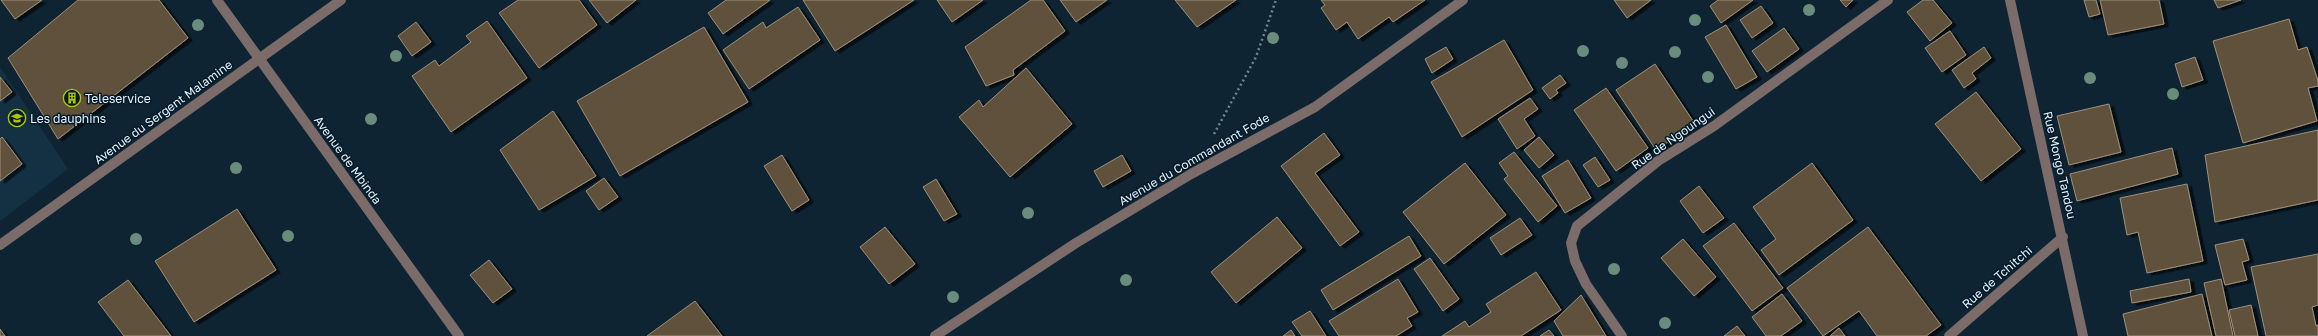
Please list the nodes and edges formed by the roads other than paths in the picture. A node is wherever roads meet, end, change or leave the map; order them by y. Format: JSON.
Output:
{"nodes":[{"id":1,"x":217,"y":0,"type":"edge"},
{"id":2,"x":340,"y":0,"type":"edge"},
{"id":3,"x":1463,"y":0,"type":"edge"},
{"id":4,"x":1888,"y":0,"type":"edge"},
{"id":5,"x":2010,"y":0,"type":"edge"},
{"id":6,"x":259,"y":59,"type":"junction"},
{"id":7,"x":2063,"y":237,"type":"junction"},
{"id":8,"x":0,"y":245,"type":"edge"},
{"id":9,"x":458,"y":336,"type":"edge"},
{"id":10,"x":935,"y":336,"type":"edge"},
{"id":11,"x":1622,"y":336,"type":"edge"},
{"id":12,"x":1949,"y":336,"type":"edge"},
{"id":13,"x":2083,"y":336,"type":"edge"}],
"edges":[{"from":1,"to":6,"type":"street","name":"Avenue de Mbinda"},
{"from":2,"to":6,"type":"street","name":"Avenue du Sergent Malamine"},
{"from":3,"to":10,"type":"street","name":"Avenue du Commandant Fode"},
{"from":4,"to":11,"type":"street","name":"Rue de Ngoungui"},
{"from":5,"to":7,"type":"street","name":"Rue Mongo Tandou"},
{"from":6,"to":8,"type":"street","name":"Avenue du Sergent Malamine"},
{"from":6,"to":9,"type":"street","name":"Avenue de Mbinda"},
{"from":7,"to":12,"type":"street","name":"Rue de Tchitchi"},
{"from":7,"to":13,"type":"street","name":"Rue Mongo Tandou"}]}
